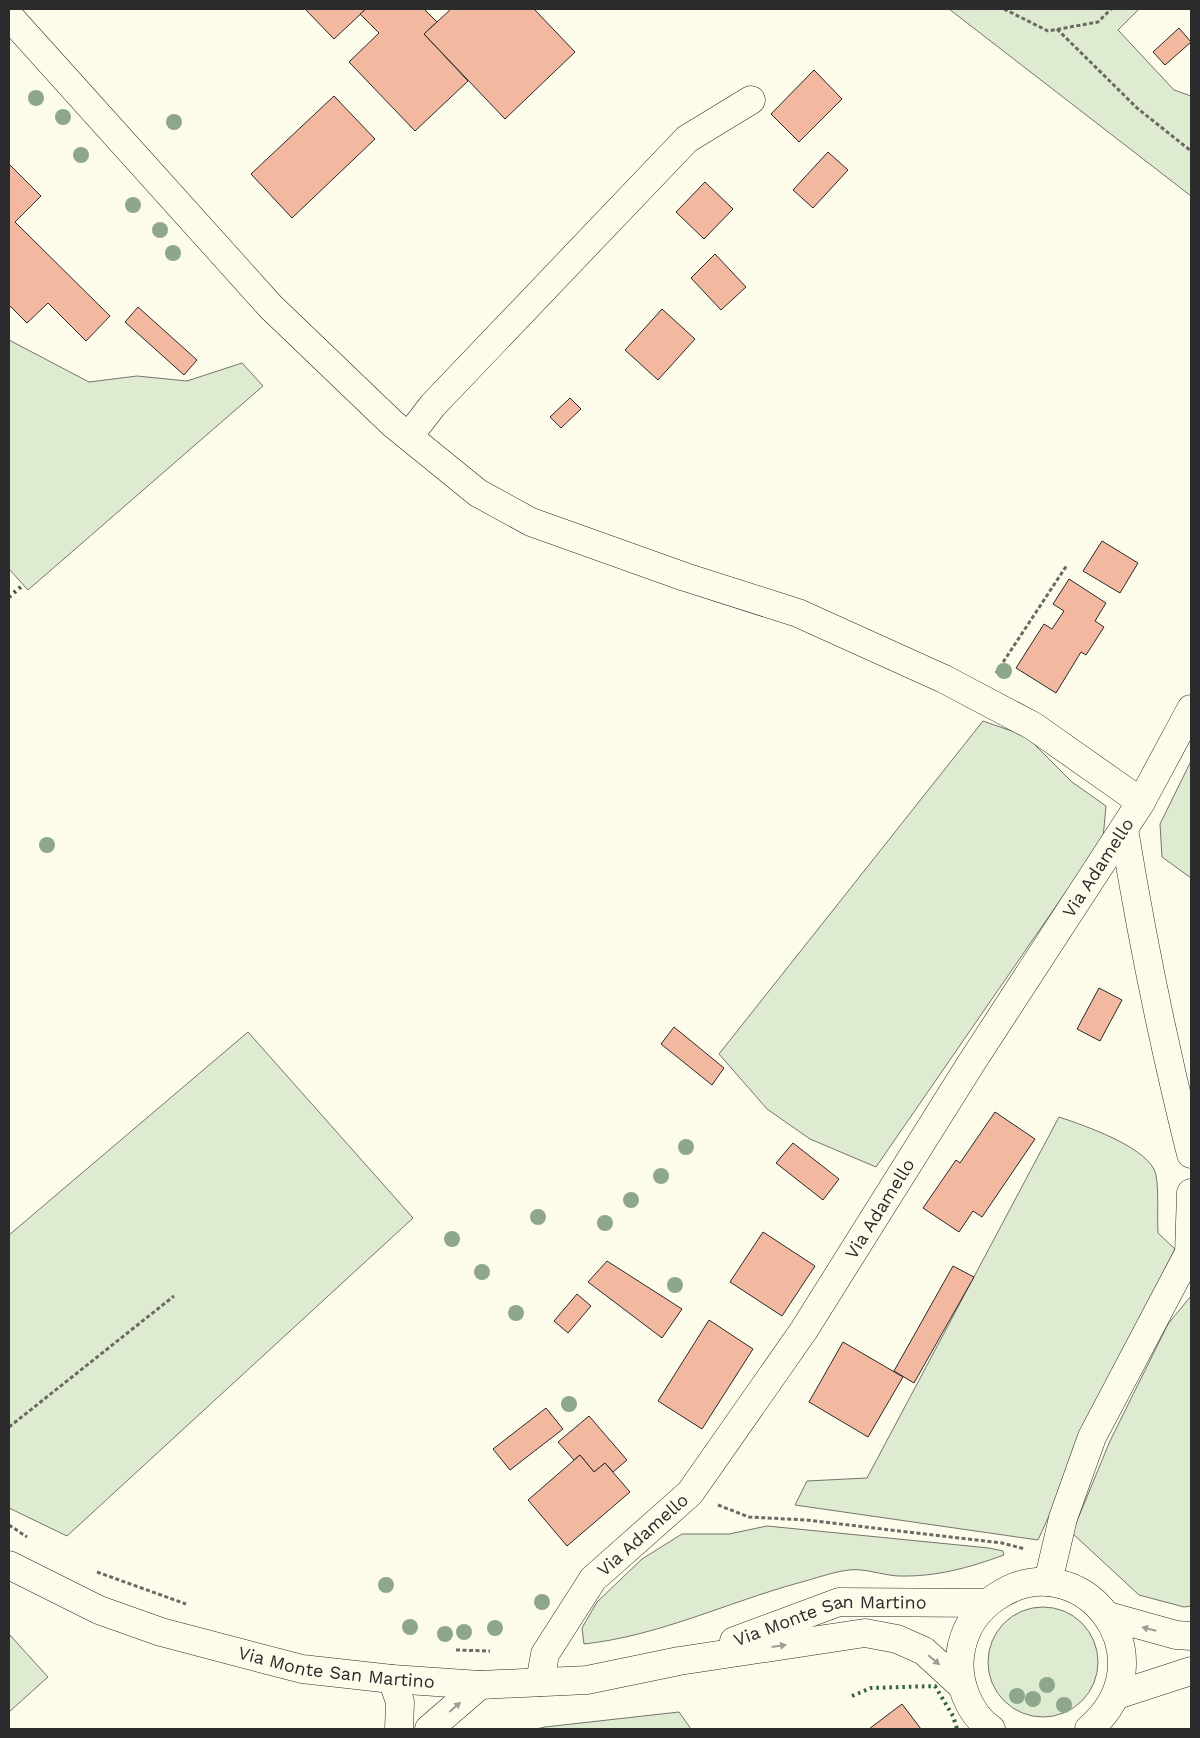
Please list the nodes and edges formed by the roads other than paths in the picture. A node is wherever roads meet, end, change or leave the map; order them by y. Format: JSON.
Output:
{"nodes":[{"id":1,"x":9,"y":16,"type":"edge"},
{"id":2,"x":751,"y":100,"type":"dead end"},
{"id":3,"x":408,"y":436,"type":"junction"},
{"id":4,"x":1191,"y":709,"type":"edge"},
{"id":5,"x":1141,"y":802,"type":"junction"},
{"id":6,"x":1124,"y":830,"type":"junction"},
{"id":7,"x":1191,"y":1154,"type":"edge"},
{"id":8,"x":1191,"y":1193,"type":"edge"},
{"id":9,"x":1185,"y":1270,"type":"edge"},
{"id":10,"x":9,"y":1565,"type":"edge"},
{"id":11,"x":1048,"y":1582,"type":"junction"},
{"id":12,"x":986,"y":1603,"type":"junction"},
{"id":13,"x":1108,"y":1616,"type":"junction"},
{"id":14,"x":1191,"y":1636,"type":"edge"},
{"id":15,"x":679,"y":1661,"type":"junction"},
{"id":16,"x":1191,"y":1671,"type":"edge"},
{"id":17,"x":392,"y":1679,"type":"junction"},
{"id":18,"x":540,"y":1682,"type":"junction"},
{"id":19,"x":480,"y":1685,"type":"junction"},
{"id":20,"x":961,"y":1685,"type":"junction"},
{"id":21,"x":1117,"y":1695,"type":"junction"},
{"id":22,"x":980,"y":1724,"type":"edge"},
{"id":23,"x":399,"y":1729,"type":"edge"},
{"id":24,"x":429,"y":1729,"type":"edge"},
{"id":25,"x":1089,"y":1729,"type":"edge"}],
"edges":[{"from":1,"to":3,"type":"street"},
{"from":2,"to":3,"type":"street"},
{"from":3,"to":5,"type":"street"},
{"from":4,"to":5,"type":"street","name":"Via Adamello"},
{"from":5,"to":6,"type":"street","name":"Via Adamello"},
{"from":6,"to":7,"type":"street"},
{"from":6,"to":18,"type":"street","name":"Via Adamello"},
{"from":8,"to":9,"type":"street"},
{"from":9,"to":11,"type":"street"},
{"from":10,"to":17,"type":"street","name":"Via Monte San Martino"},
{"from":11,"to":12,"type":"street","name":"Via Monte San Martino"},
{"from":11,"to":13,"type":"street","name":"Via Monte San Martino"},
{"from":12,"to":15,"type":"street","name":"Via Monte San Martino"},
{"from":12,"to":20,"type":"street","name":"Via Monte San Martino"},
{"from":14,"to":13,"type":"street","one_way":true},
{"from":13,"to":21,"type":"street","name":"Via Monte San Martino"},
{"from":15,"to":18,"type":"street","name":"Via Monte San Martino"},
{"from":15,"to":20,"type":"street","name":"Via Monte San Martino","one_way":true},
{"from":16,"to":21,"type":"street"},
{"from":17,"to":19,"type":"street","name":"Via Monte San Martino"},
{"from":17,"to":23,"type":"street"},
{"from":18,"to":19,"type":"street","name":"Via Monte San Martino"},
{"from":24,"to":19,"type":"street","one_way":true},
{"from":20,"to":22,"type":"street","name":"Via Monte San Martino"},
{"from":21,"to":25,"type":"street","name":"Via Monte San Martino"}]}
